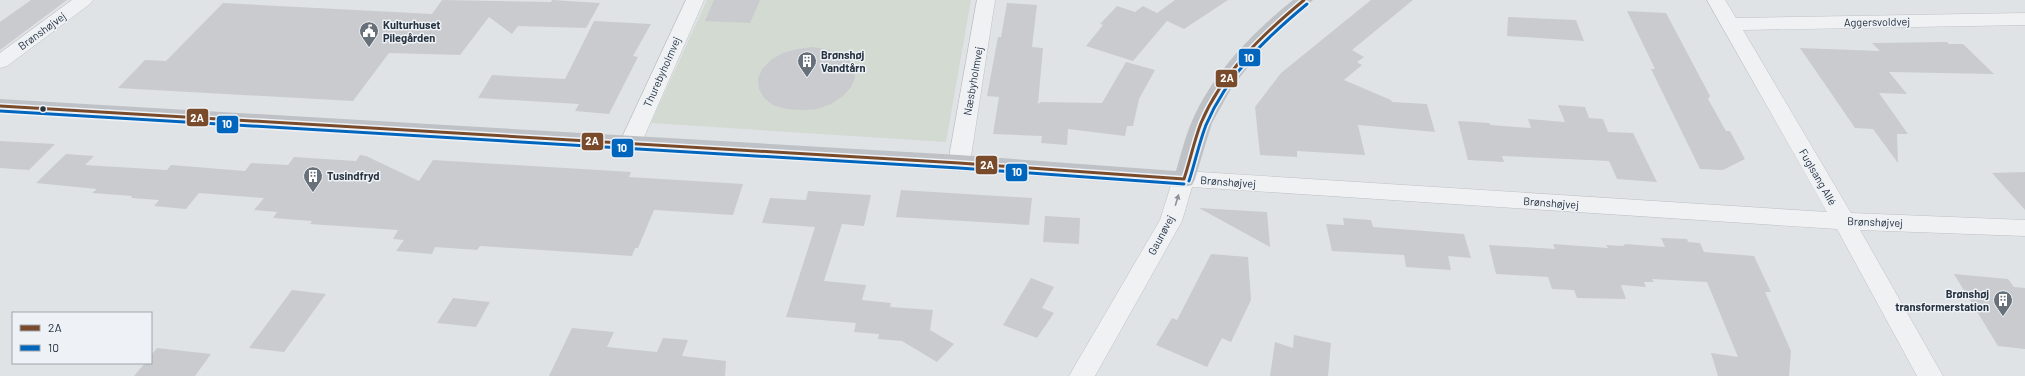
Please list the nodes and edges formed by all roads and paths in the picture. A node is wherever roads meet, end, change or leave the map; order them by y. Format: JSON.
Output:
{"nodes":[{"id":1,"x":84,"y":0,"type":"edge"},
{"id":2,"x":695,"y":0,"type":"edge"},
{"id":3,"x":986,"y":0,"type":"edge"},
{"id":4,"x":1304,"y":0,"type":"edge"},
{"id":5,"x":1716,"y":0,"type":"edge"},
{"id":6,"x":2025,"y":20,"type":"edge"},
{"id":7,"x":1730,"y":24,"type":"junction"},
{"id":8,"x":0,"y":62,"type":"edge"},
{"id":9,"x":0,"y":106,"type":"edge"},
{"id":10,"x":630,"y":144,"type":"junction"},
{"id":11,"x":959,"y":163,"type":"junction"},
{"id":12,"x":1184,"y":179,"type":"junction"},
{"id":13,"x":1844,"y":221,"type":"junction"},
{"id":14,"x":2025,"y":228,"type":"edge"},
{"id":15,"x":1082,"y":376,"type":"edge"},
{"id":16,"x":1930,"y":376,"type":"edge"}],
"edges":[{"from":1,"to":8,"type":"street","name":"Brønshøjvej"},
{"from":2,"to":10,"type":"street","name":"Thurebyholmvej"},
{"from":3,"to":11,"type":"street","name":"Næsbyholmvej"},
{"from":4,"to":12,"type":"street","name":"Gaunøvej"},
{"from":5,"to":7,"type":"street","name":"Fuglsang Allé"},
{"from":6,"to":7,"type":"street","name":"Aggersvoldvej"},
{"from":7,"to":13,"type":"street","name":"Fuglsang Allé"},
{"from":9,"to":10,"type":"street","name":"Brønshøjvej"},
{"from":10,"to":11,"type":"street","name":"Brønshøjvej"},
{"from":11,"to":12,"type":"street","name":"Brønshøjvej"},
{"from":12,"to":13,"type":"street","name":"Brønshøjvej"},
{"from":15,"to":12,"type":"street","name":"Gaunøvej","one_way":true},
{"from":13,"to":14,"type":"street","name":"Brønshøjvej"},
{"from":13,"to":16,"type":"street","name":"Fuglsang Allé"}]}
